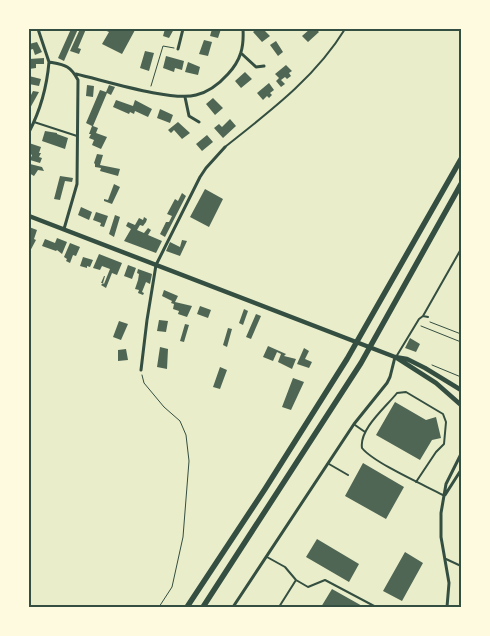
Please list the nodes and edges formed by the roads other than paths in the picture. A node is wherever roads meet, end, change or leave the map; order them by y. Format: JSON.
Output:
{"nodes":[{"id":1,"x":38,"y":29,"type":"edge"},
{"id":2,"x":183,"y":29,"type":"edge"},
{"id":3,"x":243,"y":29,"type":"edge"},
{"id":4,"x":345,"y":29,"type":"edge"},
{"id":5,"x":178,"y":49,"type":"road end"},
{"id":6,"x":242,"y":54,"type":"junction"},
{"id":7,"x":49,"y":62,"type":"junction"},
{"id":8,"x":264,"y":66,"type":"dead end"},
{"id":9,"x":75,"y":74,"type":"junction"},
{"id":10,"x":185,"y":97,"type":"junction"},
{"id":11,"x":34,"y":122,"type":"junction"},
{"id":12,"x":199,"y":122,"type":"dead end"},
{"id":13,"x":29,"y":132,"type":"edge"},
{"id":14,"x":78,"y":136,"type":"junction"},
{"id":15,"x":225,"y":148,"type":"joint"},
{"id":16,"x":461,"y":159,"type":"edge"},
{"id":17,"x":461,"y":184,"type":"edge"},
{"id":18,"x":29,"y":216,"type":"edge"},
{"id":19,"x":64,"y":229,"type":"junction"},
{"id":20,"x":461,"y":249,"type":"edge"},
{"id":21,"x":156,"y":265,"type":"junction"},
{"id":22,"x":423,"y":316,"type":"junction"},
{"id":23,"x":428,"y":318,"type":"road end"},
{"id":24,"x":395,"y":357,"type":"junction"},
{"id":25,"x":141,"y":370,"type":"road end"},
{"id":26,"x":461,"y":390,"type":"edge"},
{"id":27,"x":461,"y":405,"type":"edge"},
{"id":28,"x":355,"y":422,"type":"junction"},
{"id":29,"x":365,"y":432,"type":"junction"},
{"id":30,"x":461,"y":454,"type":"edge"},
{"id":31,"x":327,"y":463,"type":"junction"},
{"id":32,"x":461,"y":470,"type":"edge"},
{"id":33,"x":348,"y":476,"type":"dead end"},
{"id":34,"x":416,"y":482,"type":"junction"},
{"id":35,"x":445,"y":496,"type":"junction"},
{"id":36,"x":267,"y":556,"type":"junction"},
{"id":37,"x":446,"y":559,"type":"junction"},
{"id":38,"x":461,"y":566,"type":"edge"},
{"id":39,"x":296,"y":580,"type":"junction"},
{"id":40,"x":187,"y":607,"type":"edge"},
{"id":41,"x":203,"y":607,"type":"edge"},
{"id":42,"x":233,"y":607,"type":"edge"},
{"id":43,"x":280,"y":607,"type":"edge"},
{"id":44,"x":376,"y":607,"type":"edge"},
{"id":45,"x":447,"y":607,"type":"edge"}],
"edges":[{"from":1,"to":7,"type":"street"},
{"from":2,"to":5,"type":"street"},
{"from":3,"to":6,"type":"street"},
{"from":4,"to":15,"type":"lane"},
{"from":6,"to":8,"type":"street"},
{"from":6,"to":10,"type":"street"},
{"from":7,"to":9,"type":"street"},
{"from":7,"to":11,"type":"street"},
{"from":9,"to":10,"type":"street"},
{"from":9,"to":14,"type":"street"},
{"from":10,"to":12,"type":"street"},
{"from":11,"to":13,"type":"street"},
{"from":11,"to":14,"type":"lane"},
{"from":14,"to":19,"type":"street"},
{"from":15,"to":21,"type":"street"},
{"from":16,"to":40,"type":"highway"},
{"from":17,"to":41,"type":"highway"},
{"from":18,"to":19,"type":"main road"},
{"from":19,"to":21,"type":"main road"},
{"from":20,"to":22,"type":"lane"},
{"from":21,"to":24,"type":"main road"},
{"from":21,"to":25,"type":"street"},
{"from":22,"to":23,"type":"lane"},
{"from":22,"to":24,"type":"lane"},
{"from":24,"to":26,"type":"main road"},
{"from":24,"to":27,"type":"main road"},
{"from":24,"to":28,"type":"street"},
{"from":28,"to":29,"type":"lane"},
{"from":28,"to":31,"type":"street"},
{"from":29,"to":34,"type":"lane"},
{"from":29,"to":34,"type":"lane"},
{"from":30,"to":35,"type":"street"},
{"from":31,"to":33,"type":"lane"},
{"from":31,"to":36,"type":"street"},
{"from":32,"to":35,"type":"street"},
{"from":34,"to":35,"type":"lane"},
{"from":35,"to":37,"type":"street"},
{"from":36,"to":39,"type":"lane"},
{"from":36,"to":42,"type":"street"},
{"from":37,"to":38,"type":"lane"},
{"from":37,"to":45,"type":"street"},
{"from":39,"to":43,"type":"lane"},
{"from":39,"to":44,"type":"lane"}]}
